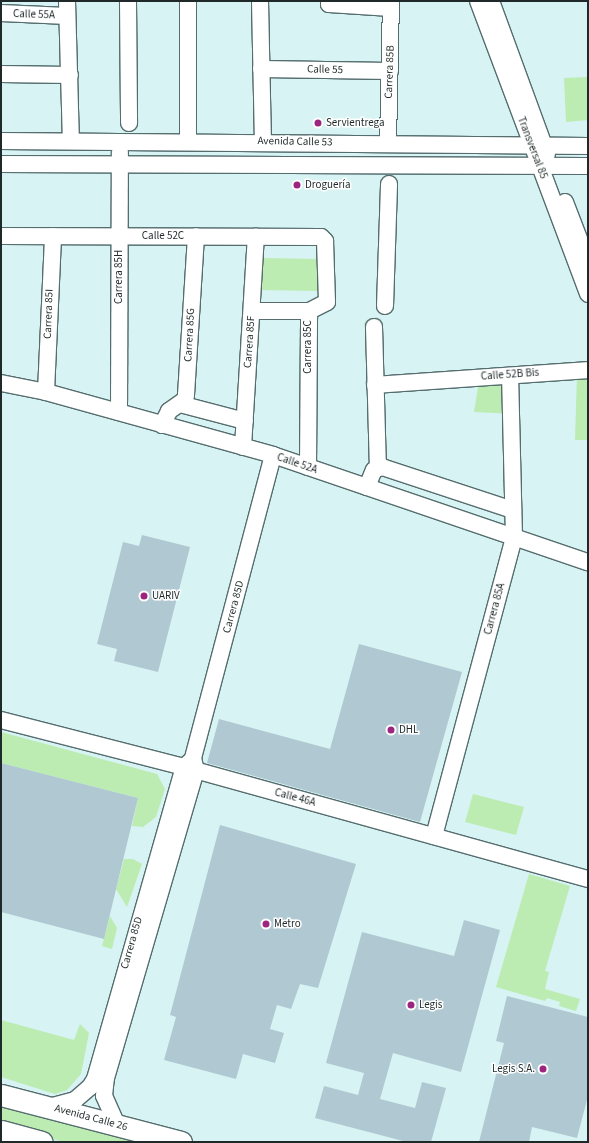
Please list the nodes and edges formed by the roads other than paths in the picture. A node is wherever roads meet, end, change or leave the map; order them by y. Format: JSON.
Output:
{"nodes":[{"id":1,"x":128,"y":1,"type":"edge"},
{"id":2,"x":188,"y":1,"type":"edge"},
{"id":3,"x":260,"y":1,"type":"edge"},
{"id":4,"x":478,"y":1,"type":"edge"},
{"id":5,"x":491,"y":1,"type":"edge"},
{"id":6,"x":329,"y":3,"type":"edge"},
{"id":7,"x":391,"y":5,"type":"edge"},
{"id":8,"x":67,"y":9,"type":"edge"},
{"id":9,"x":1,"y":13,"type":"edge"},
{"id":10,"x":261,"y":69,"type":"junction"},
{"id":11,"x":390,"y":71,"type":"junction"},
{"id":12,"x":1,"y":74,"type":"edge"},
{"id":13,"x":70,"y":75,"type":"junction"},
{"id":14,"x":129,"y":123,"type":"dead end"},
{"id":15,"x":1,"y":141,"type":"edge"},
{"id":16,"x":71,"y":141,"type":"junction"},
{"id":17,"x":120,"y":141,"type":"junction"},
{"id":18,"x":188,"y":141,"type":"junction"},
{"id":19,"x":263,"y":142,"type":"junction"},
{"id":20,"x":388,"y":143,"type":"junction"},
{"id":21,"x":537,"y":145,"type":"junction"},
{"id":22,"x":588,"y":146,"type":"edge"},
{"id":23,"x":120,"y":163,"type":"junction"},
{"id":24,"x":1,"y":164,"type":"edge"},
{"id":25,"x":545,"y":165,"type":"junction"},
{"id":26,"x":588,"y":166,"type":"edge"},
{"id":27,"x":389,"y":184,"type":"dead end"},
{"id":28,"x":1,"y":236,"type":"edge"},
{"id":29,"x":52,"y":236,"type":"junction"},
{"id":30,"x":120,"y":236,"type":"junction"},
{"id":31,"x":196,"y":236,"type":"junction"},
{"id":32,"x":256,"y":236,"type":"junction"},
{"id":33,"x":324,"y":239,"type":"joint"},
{"id":34,"x":588,"y":262,"type":"edge"},
{"id":35,"x":588,"y":294,"type":"edge"},
{"id":36,"x":385,"y":306,"type":"dead end"},
{"id":37,"x":252,"y":311,"type":"junction"},
{"id":38,"x":309,"y":311,"type":"junction"},
{"id":39,"x":374,"y":327,"type":"dead end"},
{"id":40,"x":588,"y":370,"type":"edge"},
{"id":41,"x":510,"y":376,"type":"junction"},
{"id":42,"x":1,"y":383,"type":"edge"},
{"id":43,"x":375,"y":385,"type":"junction"},
{"id":44,"x":46,"y":392,"type":"junction"},
{"id":45,"x":180,"y":404,"type":"junction"},
{"id":46,"x":119,"y":412,"type":"junction"},
{"id":47,"x":245,"y":421,"type":"junction"},
{"id":48,"x":162,"y":425,"type":"junction"},
{"id":49,"x":243,"y":447,"type":"junction"},
{"id":50,"x":273,"y":455,"type":"junction"},
{"id":51,"x":308,"y":467,"type":"junction"},
{"id":52,"x":378,"y":467,"type":"junction"},
{"id":53,"x":367,"y":487,"type":"junction"},
{"id":54,"x":513,"y":510,"type":"junction"},
{"id":55,"x":514,"y":537,"type":"junction"},
{"id":56,"x":588,"y":562,"type":"edge"},
{"id":57,"x":1,"y":720,"type":"edge"},
{"id":58,"x":191,"y":765,"type":"junction"},
{"id":59,"x":434,"y":836,"type":"junction"},
{"id":60,"x":588,"y":879,"type":"edge"},
{"id":61,"x":1,"y":1094,"type":"edge"},
{"id":62,"x":49,"y":1107,"type":"junction"},
{"id":63,"x":118,"y":1125,"type":"junction"},
{"id":64,"x":1,"y":1131,"type":"edge"},
{"id":65,"x":42,"y":1142,"type":"edge"},
{"id":66,"x":180,"y":1142,"type":"edge"}],
"edges":[{"from":1,"to":14,"type":"street"},
{"from":2,"to":18,"type":"street"},
{"from":3,"to":10,"type":"street"},
{"from":4,"to":21,"type":"street","name":"Transversal 85"},
{"from":5,"to":21,"type":"street","name":"Transversal 85"},
{"from":6,"to":7,"type":"street"},
{"from":7,"to":11,"type":"street","name":"Carrera 85B"},
{"from":8,"to":9,"type":"street","name":"Calle 55A"},
{"from":8,"to":13,"type":"street"},
{"from":10,"to":11,"type":"street","name":"Calle 55"},
{"from":10,"to":19,"type":"street"},
{"from":11,"to":20,"type":"street","name":"Carrera 85B"},
{"from":12,"to":13,"type":"street"},
{"from":13,"to":16,"type":"street"},
{"from":15,"to":16,"type":"street","name":"Avenida Calle 53"},
{"from":16,"to":17,"type":"street","name":"Avenida Calle 53"},
{"from":17,"to":18,"type":"street","name":"Avenida Calle 53"},
{"from":17,"to":23,"type":"street","name":"Carrera 85H"},
{"from":18,"to":19,"type":"street","name":"Avenida Calle 53"},
{"from":19,"to":20,"type":"street","name":"Avenida Calle 53"},
{"from":20,"to":21,"type":"street","name":"Avenida Calle 53"},
{"from":21,"to":22,"type":"street","name":"Avenida Calle 53"},
{"from":21,"to":25,"type":"street","name":"Transversal 85"},
{"from":23,"to":24,"type":"street","name":"Avenida Calle 53"},
{"from":23,"to":25,"type":"street","name":"Avenida Calle 53"},
{"from":23,"to":30,"type":"street","name":"Carrera 85H"},
{"from":25,"to":26,"type":"street","name":"Avenida Calle 53"},
{"from":25,"to":34,"type":"street","name":"Transversal 85"},
{"from":25,"to":35,"type":"street","name":"Transversal 85"},
{"from":27,"to":36,"type":"street"},
{"from":28,"to":29,"type":"street","name":"Calle 52C"},
{"from":29,"to":30,"type":"street","name":"Calle 52C"},
{"from":29,"to":44,"type":"street","name":"Carrera 85I"},
{"from":30,"to":31,"type":"street","name":"Calle 52C"},
{"from":30,"to":46,"type":"street","name":"Carrera 85H"},
{"from":31,"to":32,"type":"street","name":"Calle 52C"},
{"from":31,"to":45,"type":"street","name":"Carrera 85G"},
{"from":32,"to":33,"type":"street","name":"Calle 52C"},
{"from":32,"to":37,"type":"street","name":"Carrera 85F"},
{"from":33,"to":38,"type":"street","name":"Carrera 85C"},
{"from":37,"to":38,"type":"street"},
{"from":37,"to":47,"type":"street","name":"Carrera 85F"},
{"from":38,"to":51,"type":"street","name":"Carrera 85C"},
{"from":39,"to":43,"type":"street"},
{"from":40,"to":41,"type":"street","name":"Calle 52B Bis"},
{"from":41,"to":43,"type":"street","name":"Calle 52B Bis"},
{"from":41,"to":54,"type":"street","name":"Carrera 85A"},
{"from":42,"to":44,"type":"street","name":"Calle 52A"},
{"from":43,"to":52,"type":"street"},
{"from":44,"to":46,"type":"street","name":"Calle 52A"},
{"from":45,"to":47,"type":"street"},
{"from":45,"to":48,"type":"street","name":"Carrera 85G"},
{"from":46,"to":48,"type":"street","name":"Calle 52A"},
{"from":47,"to":49,"type":"street","name":"Carrera 85F"},
{"from":48,"to":49,"type":"street","name":"Calle 52A"},
{"from":49,"to":50,"type":"street","name":"Calle 52A"},
{"from":50,"to":51,"type":"street","name":"Calle 52A"},
{"from":50,"to":58,"type":"street","name":"Carrera 85D"},
{"from":51,"to":53,"type":"street","name":"Calle 52A"},
{"from":52,"to":53,"type":"street"},
{"from":52,"to":54,"type":"street"},
{"from":53,"to":55,"type":"street","name":"Calle 52A"},
{"from":54,"to":55,"type":"street","name":"Carrera 85A"},
{"from":55,"to":56,"type":"street","name":"Calle 52A"},
{"from":55,"to":59,"type":"street","name":"Carrera 85A"},
{"from":57,"to":58,"type":"street","name":"Calle 46A"},
{"from":58,"to":59,"type":"street","name":"Calle 46A"},
{"from":58,"to":62,"type":"street","name":"Carrera 85D"},
{"from":58,"to":63,"type":"street","name":"Carrera 85D"},
{"from":59,"to":60,"type":"street","name":"Calle 46A"},
{"from":61,"to":62,"type":"main road","name":"Avenida Calle 26"},
{"from":62,"to":63,"type":"main road","name":"Avenida Calle 26"},
{"from":63,"to":66,"type":"main road","name":"Avenida Calle 26"},
{"from":64,"to":65,"type":"main road"}]}
